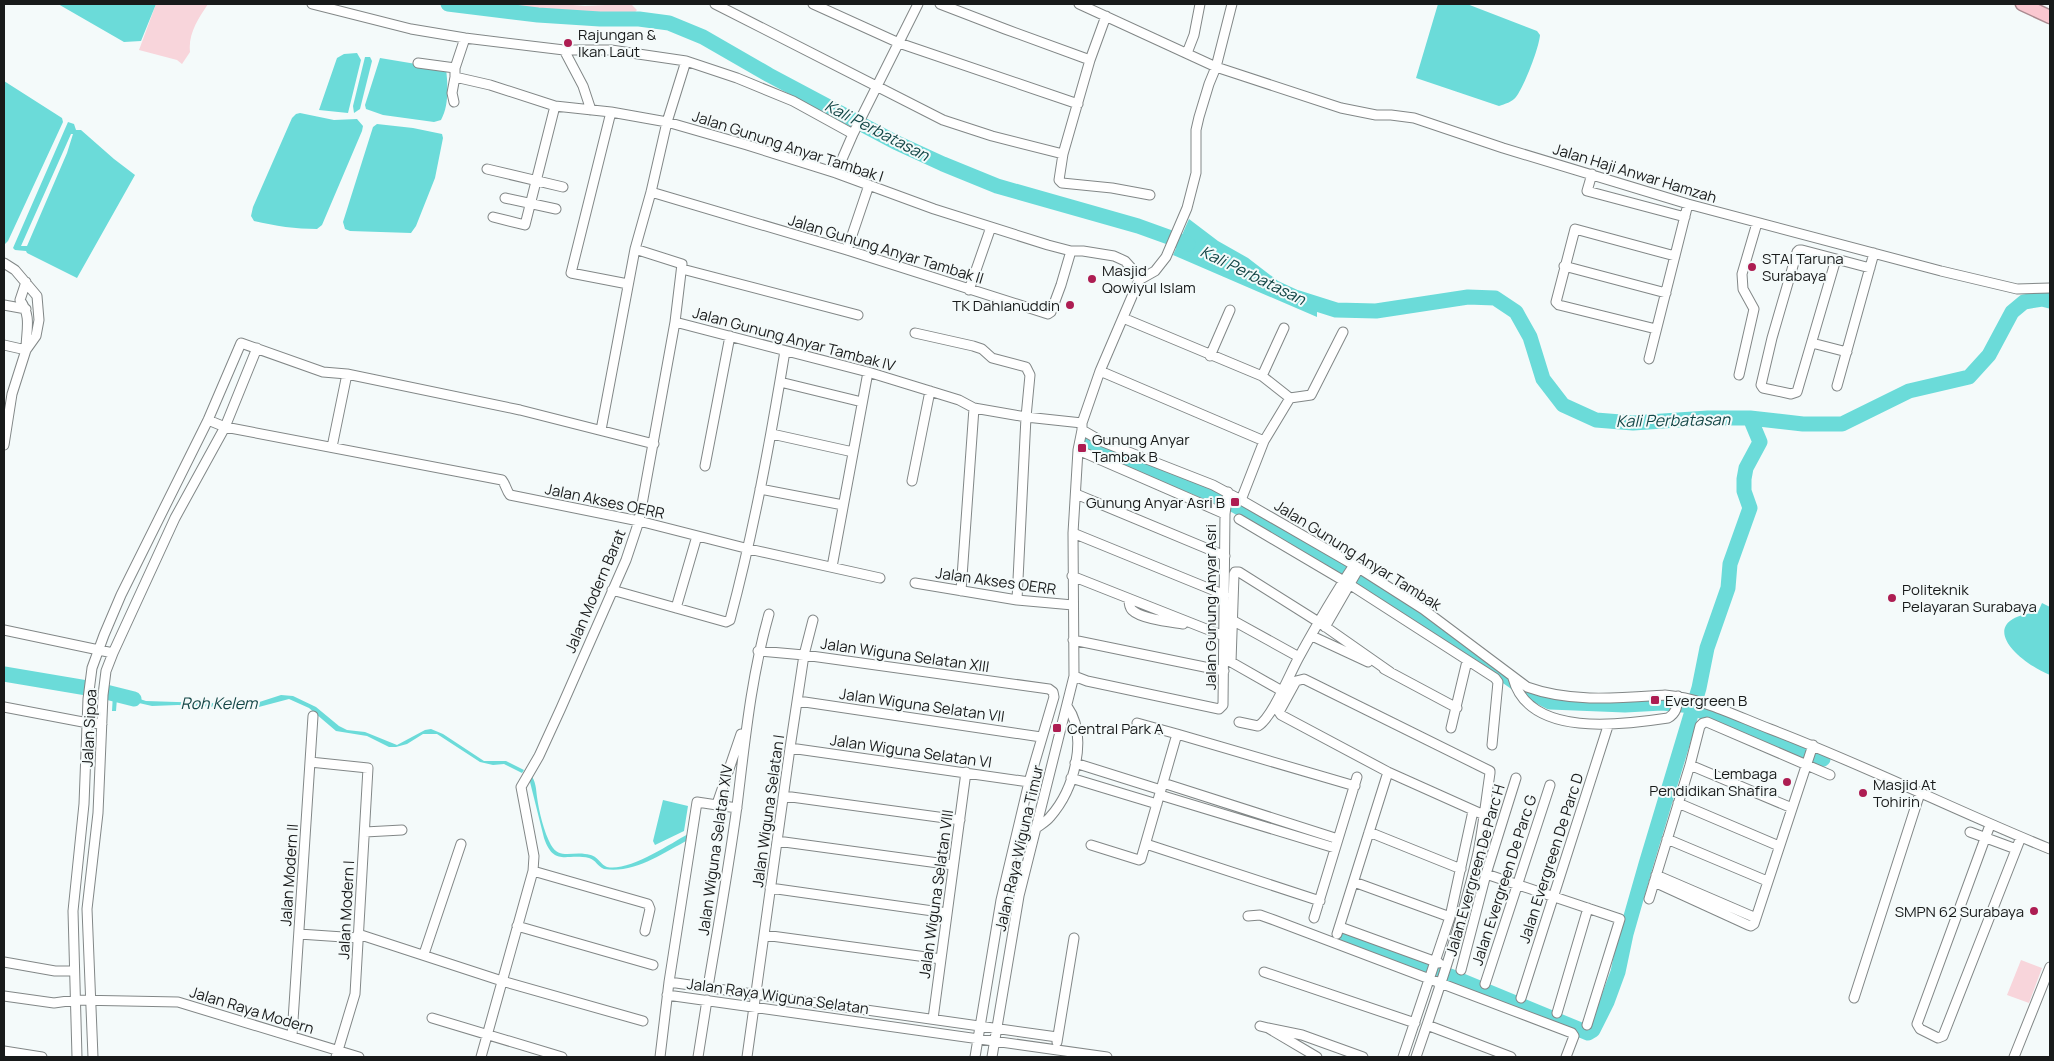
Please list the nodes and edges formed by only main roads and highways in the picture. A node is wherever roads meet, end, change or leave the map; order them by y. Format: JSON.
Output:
{"nodes":[{"id":1,"x":2022,"y":4,"type":"edge"},
{"id":2,"x":2050,"y":17,"type":"edge"}],
"edges":[{"from":1,"to":2,"type":"highway"}]}
